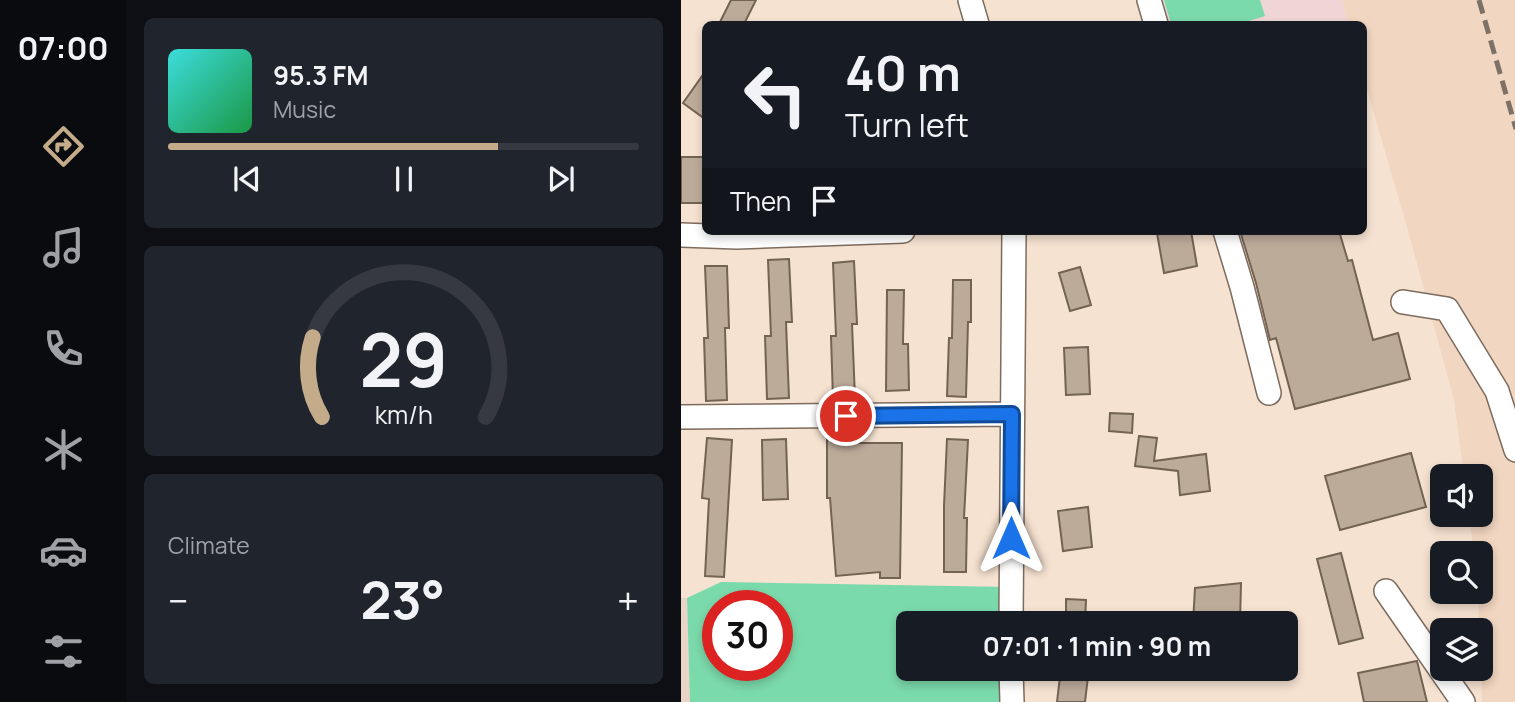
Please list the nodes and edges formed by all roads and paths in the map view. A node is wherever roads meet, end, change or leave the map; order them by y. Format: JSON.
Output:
{"nodes":[{"id":1,"x":970,"y":0,"type":"edge"},
{"id":2,"x":1149,"y":0,"type":"edge"},
{"id":3,"x":976,"y":21,"type":"edge"},
{"id":4,"x":1155,"y":21,"type":"edge"},
{"id":5,"x":681,"y":235,"type":"edge"},
{"id":6,"x":792,"y":235,"type":"edge"},
{"id":7,"x":1013,"y":235,"type":"edge"},
{"id":8,"x":1226,"y":235,"type":"edge"},
{"id":9,"x":1403,"y":302,"type":"dead end"},
{"id":10,"x":1269,"y":393,"type":"dead end"},
{"id":11,"x":1012,"y":414,"type":"junction"},
{"id":12,"x":681,"y":417,"type":"edge"},
{"id":13,"x":1515,"y":450,"type":"edge"},
{"id":14,"x":1386,"y":591,"type":"dead end"},
{"id":15,"x":1011,"y":611,"type":"edge"},
{"id":16,"x":1011,"y":681,"type":"edge"},
{"id":17,"x":1012,"y":702,"type":"edge"},
{"id":18,"x":1463,"y":702,"type":"edge"}],
"edges":[{"from":1,"to":3,"type":"street"},
{"from":2,"to":4,"type":"street"},
{"from":5,"to":6,"type":"street"},
{"from":7,"to":11,"type":"street"},
{"from":8,"to":10,"type":"street"},
{"from":9,"to":13,"type":"street"},
{"from":11,"to":12,"type":"street"},
{"from":11,"to":15,"type":"street"},
{"from":14,"to":18,"type":"street"},
{"from":16,"to":17,"type":"street"}]}
